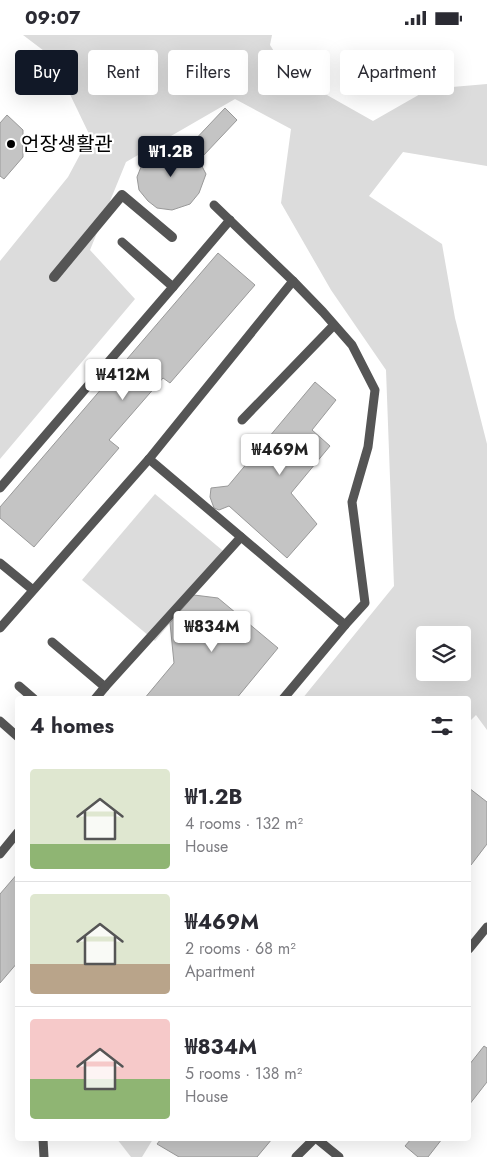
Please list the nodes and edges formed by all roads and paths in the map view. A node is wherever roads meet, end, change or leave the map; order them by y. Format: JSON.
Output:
{"nodes":[{"id":1,"x":214,"y":205,"type":"dead end"},
{"id":2,"x":230,"y":220,"type":"junction"},
{"id":3,"x":172,"y":237,"type":"dead end"},
{"id":4,"x":122,"y":242,"type":"dead end"},
{"id":5,"x":54,"y":277,"type":"dead end"},
{"id":6,"x":293,"y":281,"type":"junction"},
{"id":7,"x":173,"y":287,"type":"junction"},
{"id":8,"x":334,"y":325,"type":"junction"},
{"id":9,"x":242,"y":420,"type":"dead end"},
{"id":10,"x":149,"y":459,"type":"junction"},
{"id":11,"x":0,"y":488,"type":"edge"},
{"id":12,"x":241,"y":537,"type":"junction"},
{"id":13,"x":0,"y":563,"type":"edge"},
{"id":14,"x":33,"y":590,"type":"junction"},
{"id":15,"x":345,"y":625,"type":"junction"},
{"id":16,"x":0,"y":628,"type":"edge"},
{"id":17,"x":52,"y":642,"type":"dead end"},
{"id":18,"x":19,"y":686,"type":"dead end"},
{"id":19,"x":105,"y":687,"type":"junction"},
{"id":20,"x":31,"y":696,"type":"edge"},
{"id":21,"x":98,"y":696,"type":"edge"},
{"id":22,"x":286,"y":696,"type":"edge"},
{"id":23,"x":0,"y":721,"type":"edge"},
{"id":24,"x":15,"y":734,"type":"edge"},
{"id":25,"x":15,"y":836,"type":"edge"},
{"id":26,"x":0,"y":854,"type":"edge"},
{"id":27,"x":487,"y":927,"type":"edge"},
{"id":28,"x":471,"y":947,"type":"edge"},
{"id":29,"x":43,"y":1141,"type":"edge"},
{"id":30,"x":313,"y":1141,"type":"edge"},
{"id":31,"x":318,"y":1141,"type":"edge"},
{"id":32,"x":44,"y":1157,"type":"edge"},
{"id":33,"x":296,"y":1157,"type":"edge"},
{"id":34,"x":339,"y":1157,"type":"edge"}],
"edges":[{"from":1,"to":2,"type":"lane"},
{"from":2,"to":6,"type":"lane"},
{"from":2,"to":7,"type":"lane"},
{"from":3,"to":5,"type":"street"},
{"from":4,"to":7,"type":"lane"},
{"from":6,"to":8,"type":"lane"},
{"from":6,"to":10,"type":"lane"},
{"from":7,"to":11,"type":"lane"},
{"from":8,"to":9,"type":"lane"},
{"from":8,"to":15,"type":"lane"},
{"from":10,"to":12,"type":"lane"},
{"from":10,"to":14,"type":"lane"},
{"from":12,"to":15,"type":"lane"},
{"from":12,"to":19,"type":"lane"},
{"from":13,"to":14,"type":"lane"},
{"from":14,"to":16,"type":"lane"},
{"from":15,"to":22,"type":"lane"},
{"from":17,"to":19,"type":"lane"},
{"from":18,"to":20,"type":"lane"},
{"from":19,"to":21,"type":"lane"},
{"from":23,"to":24,"type":"lane"},
{"from":25,"to":26,"type":"lane"},
{"from":27,"to":28,"type":"lane"},
{"from":29,"to":32,"type":"lane"},
{"from":30,"to":33,"type":"lane"},
{"from":31,"to":34,"type":"lane"}]}
